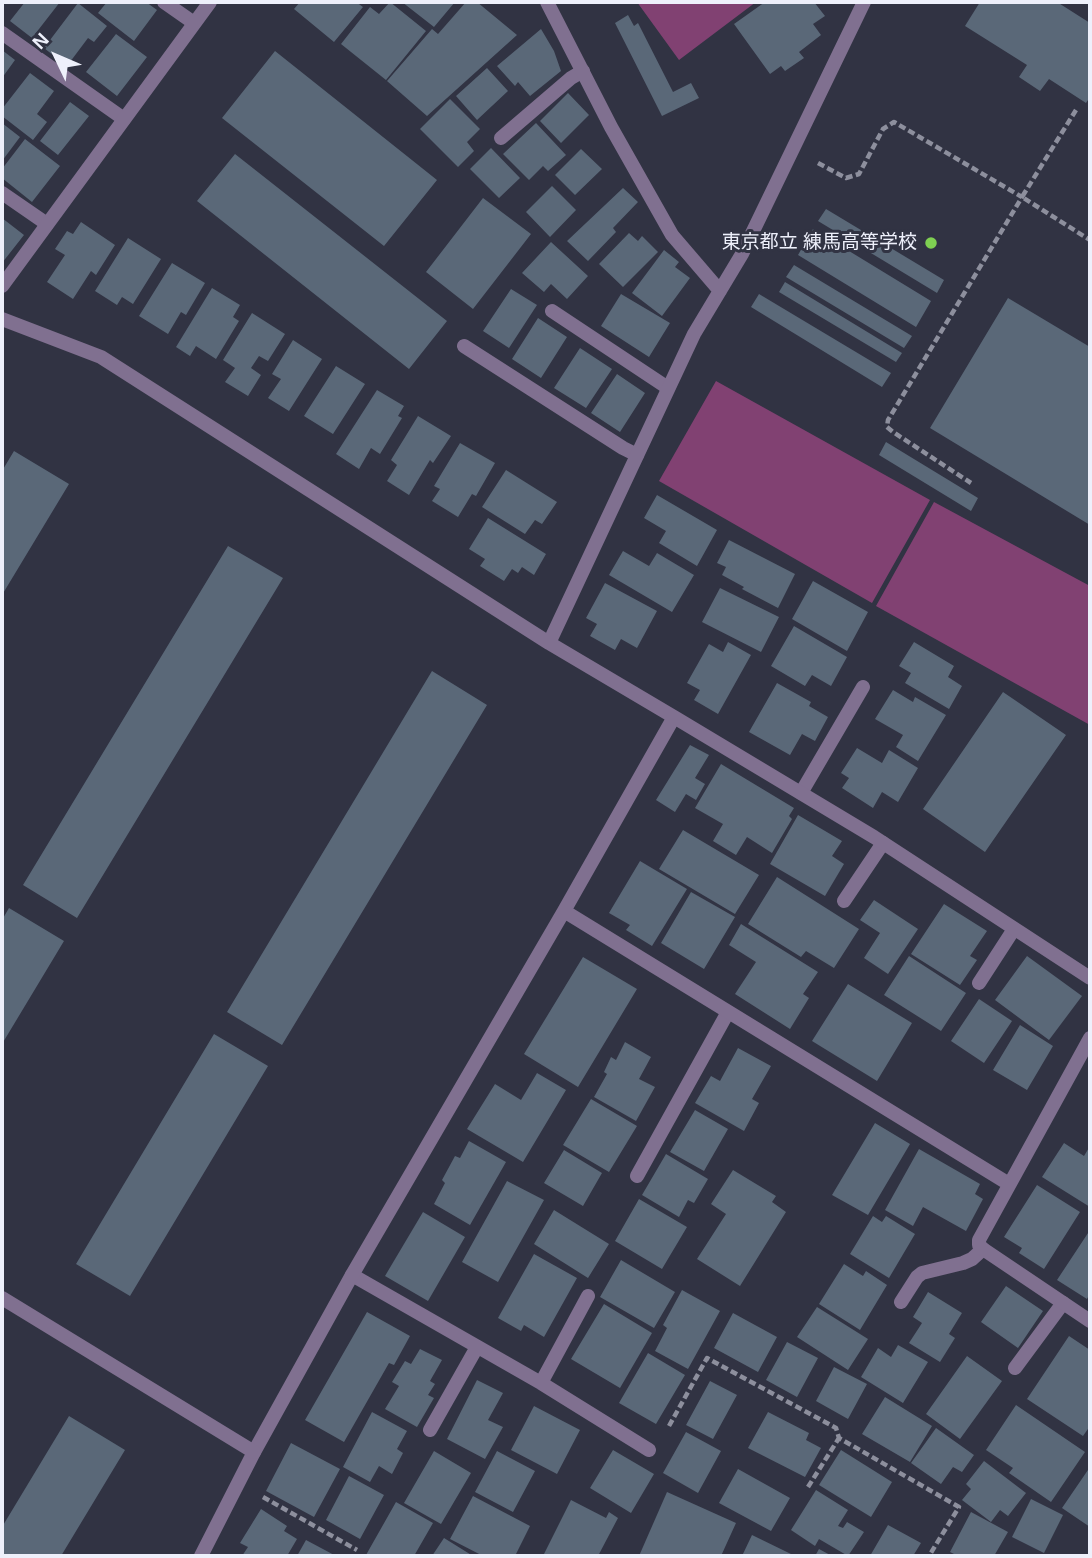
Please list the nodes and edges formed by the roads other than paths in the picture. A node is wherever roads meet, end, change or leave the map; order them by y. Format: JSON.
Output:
{"nodes":[{"id":1,"x":164,"y":2,"type":"edge"},
{"id":2,"x":210,"y":2,"type":"edge"},
{"id":3,"x":547,"y":2,"type":"edge"},
{"id":4,"x":864,"y":2,"type":"edge"},
{"id":5,"x":194,"y":23,"type":"junction"},
{"id":6,"x":2,"y":33,"type":"edge"},
{"id":7,"x":583,"y":71,"type":"junction"},
{"id":8,"x":124,"y":119,"type":"junction"},
{"id":9,"x":501,"y":138,"type":"dead end"},
{"id":10,"x":2,"y":193,"type":"edge"},
{"id":11,"x":47,"y":224,"type":"junction"},
{"id":12,"x":2,"y":286,"type":"edge"},
{"id":13,"x":720,"y":291,"type":"junction"},
{"id":14,"x":552,"y":311,"type":"dead end"},
{"id":15,"x":2,"y":319,"type":"edge"},
{"id":16,"x":464,"y":346,"type":"dead end"},
{"id":17,"x":668,"y":388,"type":"junction"},
{"id":18,"x":637,"y":455,"type":"junction"},
{"id":19,"x":548,"y":643,"type":"junction"},
{"id":20,"x":863,"y":687,"type":"dead end"},
{"id":21,"x":674,"y":717,"type":"junction"},
{"id":22,"x":801,"y":793,"type":"junction"},
{"id":23,"x":883,"y":843,"type":"junction"},
{"id":24,"x":844,"y":901,"type":"dead end"},
{"id":25,"x":564,"y":911,"type":"junction"},
{"id":26,"x":1014,"y":929,"type":"junction"},
{"id":27,"x":1090,"y":977,"type":"edge"},
{"id":28,"x":979,"y":983,"type":"dead end"},
{"id":29,"x":728,"y":1012,"type":"junction"},
{"id":30,"x":1090,"y":1038,"type":"edge"},
{"id":31,"x":637,"y":1176,"type":"dead end"},
{"id":32,"x":1009,"y":1184,"type":"junction"},
{"id":33,"x":983,"y":1249,"type":"junction"},
{"id":34,"x":352,"y":1275,"type":"junction"},
{"id":35,"x":588,"y":1296,"type":"dead end"},
{"id":36,"x":2,"y":1298,"type":"edge"},
{"id":37,"x":901,"y":1302,"type":"dead end"},
{"id":38,"x":1063,"y":1303,"type":"junction"},
{"id":39,"x":1090,"y":1321,"type":"edge"},
{"id":40,"x":477,"y":1347,"type":"junction"},
{"id":41,"x":1015,"y":1368,"type":"dead end"},
{"id":42,"x":541,"y":1383,"type":"junction"},
{"id":43,"x":430,"y":1430,"type":"dead end"},
{"id":44,"x":649,"y":1450,"type":"road end"},
{"id":45,"x":254,"y":1452,"type":"junction"},
{"id":46,"x":201,"y":1556,"type":"edge"}],
"edges":[{"from":1,"to":5,"type":"street"},
{"from":2,"to":5,"type":"street"},
{"from":3,"to":7,"type":"street"},
{"from":4,"to":13,"type":"street"},
{"from":5,"to":8,"type":"street"},
{"from":6,"to":8,"type":"street"},
{"from":7,"to":9,"type":"street"},
{"from":7,"to":13,"type":"street"},
{"from":8,"to":11,"type":"street"},
{"from":10,"to":11,"type":"street"},
{"from":11,"to":12,"type":"street"},
{"from":13,"to":17,"type":"street"},
{"from":14,"to":17,"type":"street"},
{"from":15,"to":19,"type":"street"},
{"from":16,"to":18,"type":"street"},
{"from":17,"to":18,"type":"street"},
{"from":18,"to":19,"type":"street"},
{"from":19,"to":21,"type":"street"},
{"from":20,"to":22,"type":"street"},
{"from":21,"to":22,"type":"street"},
{"from":21,"to":25,"type":"street"},
{"from":22,"to":23,"type":"street"},
{"from":23,"to":24,"type":"street"},
{"from":23,"to":26,"type":"street"},
{"from":25,"to":29,"type":"street"},
{"from":25,"to":34,"type":"street"},
{"from":26,"to":27,"type":"street"},
{"from":26,"to":28,"type":"street"},
{"from":29,"to":31,"type":"street"},
{"from":29,"to":32,"type":"street"},
{"from":30,"to":32,"type":"street"},
{"from":32,"to":33,"type":"street"},
{"from":33,"to":37,"type":"street"},
{"from":33,"to":38,"type":"street"},
{"from":34,"to":40,"type":"street"},
{"from":34,"to":45,"type":"street"},
{"from":35,"to":42,"type":"street"},
{"from":36,"to":45,"type":"street"},
{"from":38,"to":39,"type":"street"},
{"from":38,"to":41,"type":"street"},
{"from":40,"to":42,"type":"street"},
{"from":40,"to":43,"type":"street"},
{"from":42,"to":44,"type":"street"},
{"from":45,"to":46,"type":"street"}]}
